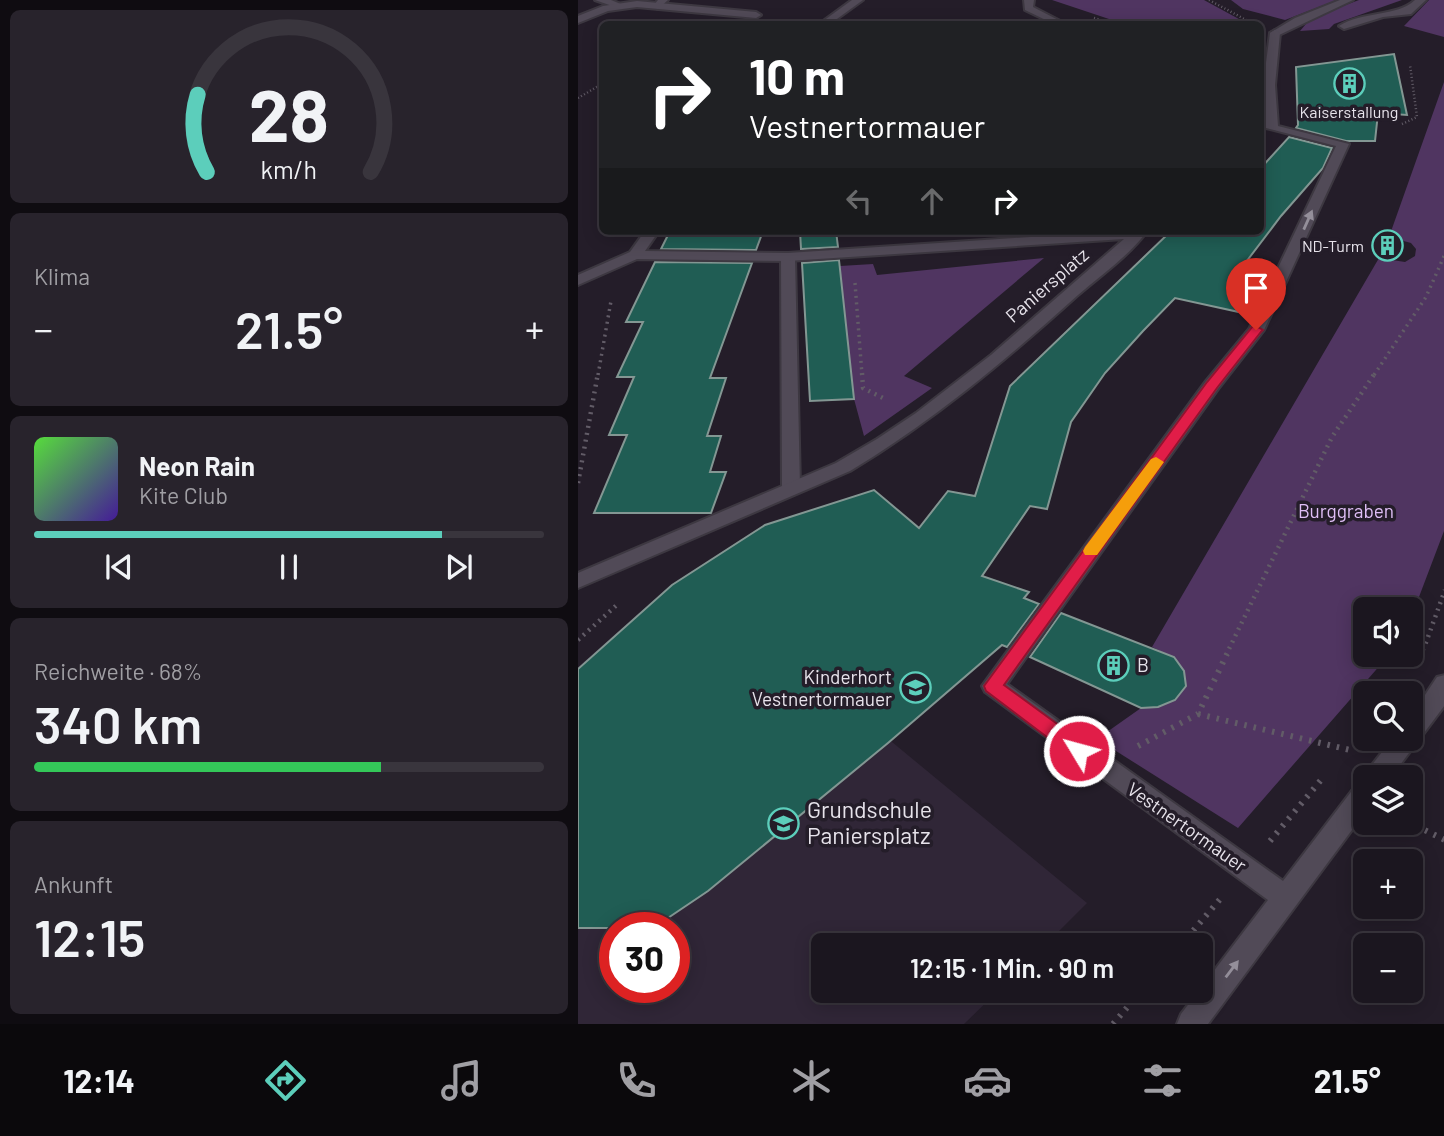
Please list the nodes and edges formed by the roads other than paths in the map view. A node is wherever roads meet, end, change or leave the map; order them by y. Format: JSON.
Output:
{"nodes":[{"id":1,"x":600,"y":0,"type":"edge"},
{"id":2,"x":858,"y":0,"type":"edge"},
{"id":3,"x":1029,"y":0,"type":"edge"},
{"id":4,"x":1348,"y":0,"type":"edge"},
{"id":5,"x":1421,"y":0,"type":"edge"},
{"id":6,"x":660,"y":3,"type":"edge"},
{"id":7,"x":618,"y":5,"type":"junction"},
{"id":8,"x":756,"y":15,"type":"dead end"},
{"id":9,"x":578,"y":20,"type":"edge"},
{"id":10,"x":828,"y":21,"type":"edge"},
{"id":11,"x":1056,"y":21,"type":"edge"},
{"id":12,"x":1343,"y":26,"type":"dead end"},
{"id":13,"x":1272,"y":128,"type":"junction"},
{"id":14,"x":1264,"y":135,"type":"edge"},
{"id":15,"x":649,"y":235,"type":"edge"},
{"id":16,"x":1098,"y":235,"type":"edge"},
{"id":17,"x":1136,"y":235,"type":"edge"},
{"id":18,"x":635,"y":255,"type":"junction"},
{"id":19,"x":788,"y":257,"type":"junction"},
{"id":20,"x":578,"y":281,"type":"edge"},
{"id":21,"x":791,"y":488,"type":"junction"},
{"id":22,"x":578,"y":581,"type":"edge"},
{"id":23,"x":1444,"y":683,"type":"edge"},
{"id":24,"x":1423,"y":718,"type":"edge"},
{"id":25,"x":1353,"y":808,"type":"edge"},
{"id":26,"x":1286,"y":898,"type":"junction"},
{"id":27,"x":1191,"y":1024,"type":"edge"}],
"edges":[{"from":1,"to":7,"type":"street"},
{"from":2,"to":10,"type":"street"},
{"from":3,"to":11,"type":"street"},
{"from":4,"to":13,"type":"street"},
{"from":5,"to":12,"type":"street"},
{"from":6,"to":7,"type":"street"},
{"from":6,"to":8,"type":"street"},
{"from":7,"to":9,"type":"street"},
{"from":13,"to":14,"type":"street"},
{"from":26,"to":13,"type":"street","name":"Vestnertormauer","one_way":true},
{"from":15,"to":18,"type":"street"},
{"from":16,"to":19,"type":"street","name":"Paniersplatz"},
{"from":17,"to":21,"type":"street","name":"Paniersplatz"},
{"from":18,"to":19,"type":"street","name":"Paniersplatz"},
{"from":18,"to":20,"type":"street"},
{"from":19,"to":21,"type":"street"},
{"from":21,"to":22,"type":"street","name":"Paniersplatz"},
{"from":23,"to":24,"type":"street"},
{"from":25,"to":26,"type":"street"},
{"from":27,"to":26,"type":"street","one_way":true}]}
